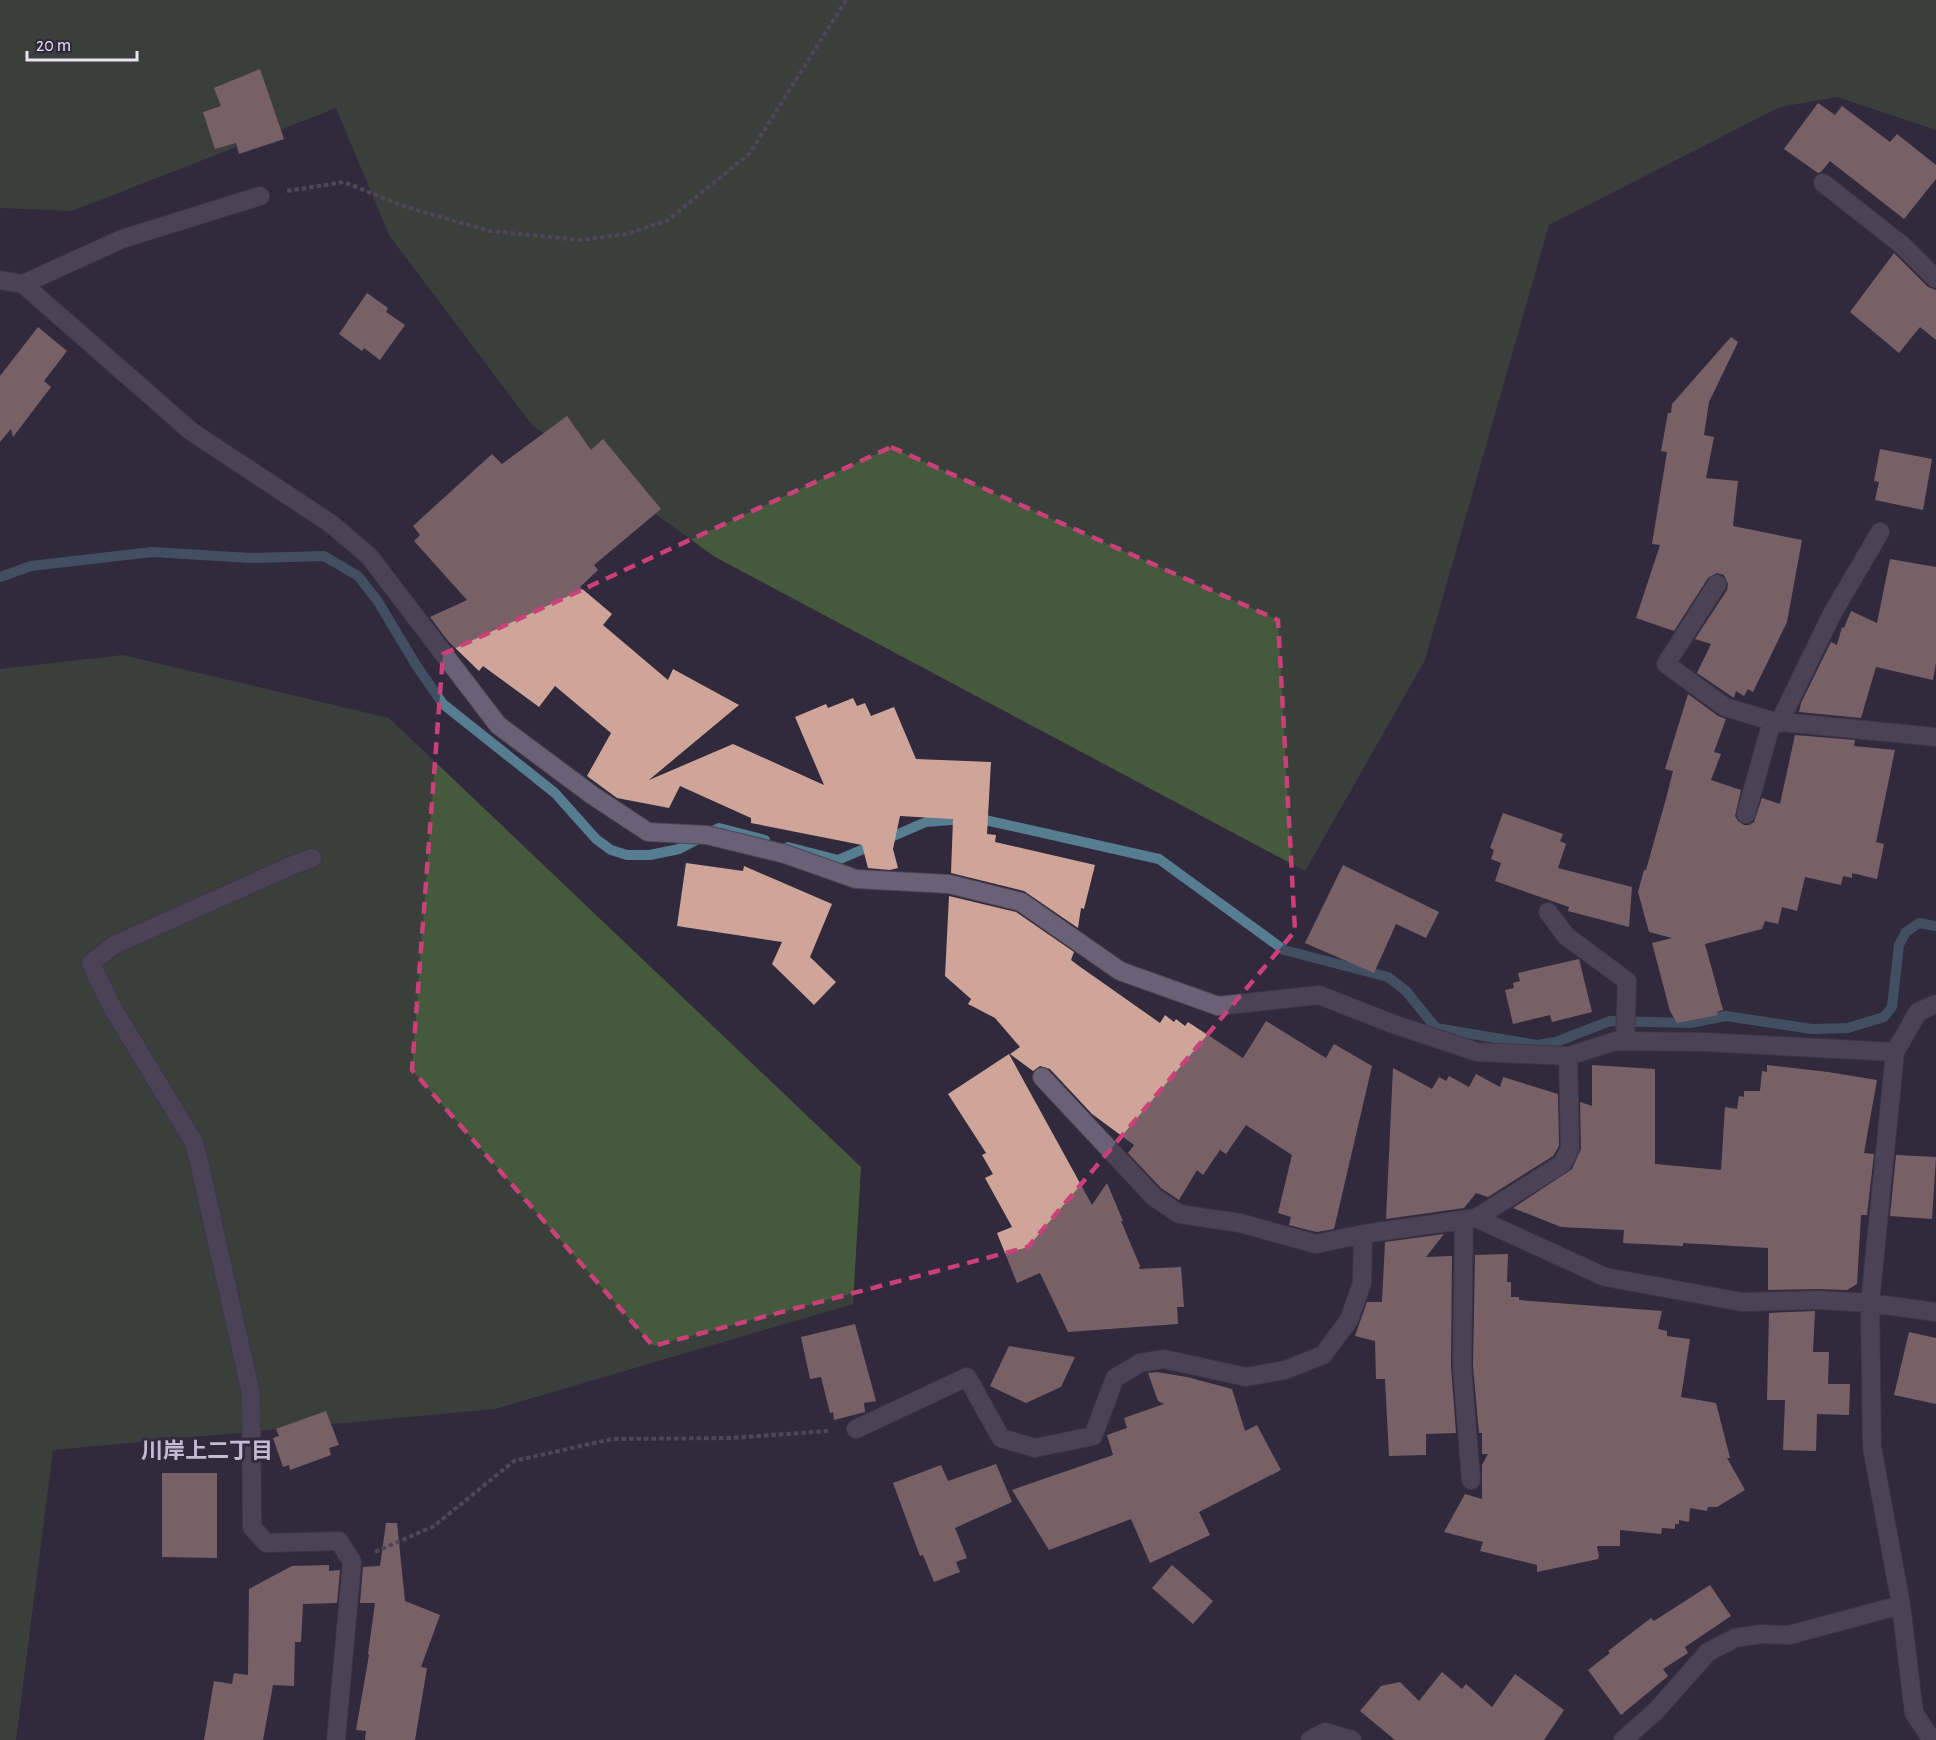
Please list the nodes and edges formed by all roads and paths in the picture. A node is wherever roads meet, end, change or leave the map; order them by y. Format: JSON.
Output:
{"nodes":[{"id":1,"x":846,"y":0,"type":"edge"},
{"id":2,"x":1823,"y":183,"type":"dead end"},
{"id":3,"x":260,"y":196,"type":"joint"},
{"id":4,"x":1936,"y":279,"type":"edge"},
{"id":5,"x":0,"y":280,"type":"edge"},
{"id":6,"x":23,"y":284,"type":"junction"},
{"id":7,"x":1880,"y":532,"type":"dead end"},
{"id":8,"x":1717,"y":584,"type":"dead end"},
{"id":9,"x":1776,"y":722,"type":"junction"},
{"id":10,"x":1936,"y":737,"type":"edge"},
{"id":11,"x":1746,"y":814,"type":"dead end"},
{"id":12,"x":312,"y":858,"type":"dead end"},
{"id":13,"x":1548,"y":912,"type":"dead end"},
{"id":14,"x":1936,"y":1004,"type":"edge"},
{"id":15,"x":1625,"y":1041,"type":"junction"},
{"id":16,"x":1895,"y":1052,"type":"junction"},
{"id":17,"x":1568,"y":1056,"type":"junction"},
{"id":18,"x":1042,"y":1077,"type":"dead end"},
{"id":19,"x":1470,"y":1219,"type":"junction"},
{"id":20,"x":1363,"y":1234,"type":"junction"},
{"id":21,"x":1870,"y":1304,"type":"junction"},
{"id":22,"x":1936,"y":1312,"type":"edge"},
{"id":23,"x":856,"y":1429,"type":"joint"},
{"id":24,"x":1472,"y":1480,"type":"dead end"},
{"id":25,"x":352,"y":1562,"type":"junction"},
{"id":26,"x":1900,"y":1605,"type":"junction"},
{"id":27,"x":336,"y":1740,"type":"edge"},
{"id":28,"x":1310,"y":1740,"type":"edge"},
{"id":29,"x":1352,"y":1740,"type":"edge"},
{"id":30,"x":1623,"y":1740,"type":"edge"},
{"id":31,"x":1932,"y":1740,"type":"edge"}],
"edges":[{"from":1,"to":3,"type":"path"},
{"from":2,"to":4,"type":"street"},
{"from":3,"to":6,"type":"street"},
{"from":5,"to":6,"type":"street"},
{"from":6,"to":17,"type":"street"},
{"from":7,"to":9,"type":"street"},
{"from":8,"to":9,"type":"street"},
{"from":9,"to":10,"type":"street"},
{"from":9,"to":11,"type":"street"},
{"from":12,"to":25,"type":"street"},
{"from":13,"to":15,"type":"street"},
{"from":14,"to":16,"type":"street"},
{"from":15,"to":16,"type":"street"},
{"from":15,"to":17,"type":"street"},
{"from":16,"to":21,"type":"street"},
{"from":17,"to":19,"type":"street"},
{"from":18,"to":20,"type":"street"},
{"from":19,"to":20,"type":"street"},
{"from":19,"to":21,"type":"street"},
{"from":19,"to":24,"type":"street"},
{"from":20,"to":23,"type":"street"},
{"from":21,"to":22,"type":"street"},
{"from":21,"to":26,"type":"street"},
{"from":23,"to":25,"type":"path"},
{"from":25,"to":27,"type":"street"},
{"from":26,"to":30,"type":"street"},
{"from":26,"to":31,"type":"street"},
{"from":28,"to":29,"type":"street"}]}
